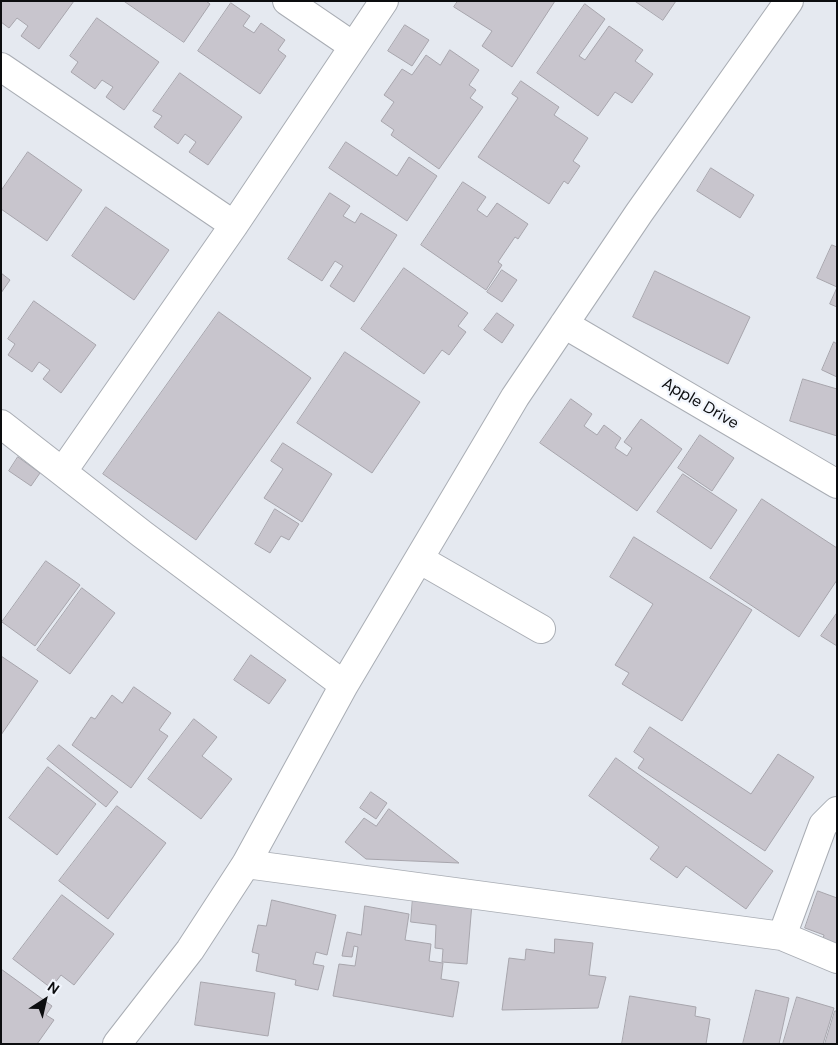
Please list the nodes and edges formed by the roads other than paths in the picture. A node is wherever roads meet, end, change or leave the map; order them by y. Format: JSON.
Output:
{"nodes":[{"id":1,"x":287,"y":1,"type":"edge"},
{"id":2,"x":384,"y":1,"type":"edge"},
{"id":3,"x":789,"y":1,"type":"edge"},
{"id":4,"x":353,"y":46,"type":"junction"},
{"id":5,"x":1,"y":67,"type":"edge"},
{"id":6,"x":234,"y":225,"type":"junction"},
{"id":7,"x":564,"y":324,"type":"junction"},
{"id":8,"x":1,"y":424,"type":"edge"},
{"id":9,"x":63,"y":472,"type":"junction"},
{"id":10,"x":837,"y":484,"type":"edge"},
{"id":11,"x":419,"y":559,"type":"junction"},
{"id":12,"x":541,"y":629,"type":"dead end"},
{"id":13,"x":344,"y":684,"type":"junction"},
{"id":14,"x":837,"y":811,"type":"edge"},
{"id":15,"x":246,"y":864,"type":"junction"},
{"id":16,"x":782,"y":936,"type":"junction"},
{"id":17,"x":837,"y":959,"type":"edge"},
{"id":18,"x":117,"y":1044,"type":"edge"}],
"edges":[{"from":1,"to":4,"type":"street"},
{"from":2,"to":4,"type":"street"},
{"from":3,"to":7,"type":"street"},
{"from":4,"to":6,"type":"street"},
{"from":5,"to":6,"type":"street"},
{"from":6,"to":9,"type":"street"},
{"from":7,"to":10,"type":"street","name":"Apple Drive"},
{"from":7,"to":11,"type":"street"},
{"from":8,"to":9,"type":"street"},
{"from":9,"to":13,"type":"street"},
{"from":11,"to":12,"type":"street"},
{"from":11,"to":13,"type":"street"},
{"from":13,"to":15,"type":"street"},
{"from":14,"to":16,"type":"street"},
{"from":15,"to":16,"type":"street"},
{"from":15,"to":18,"type":"street"},
{"from":16,"to":17,"type":"street"}]}
